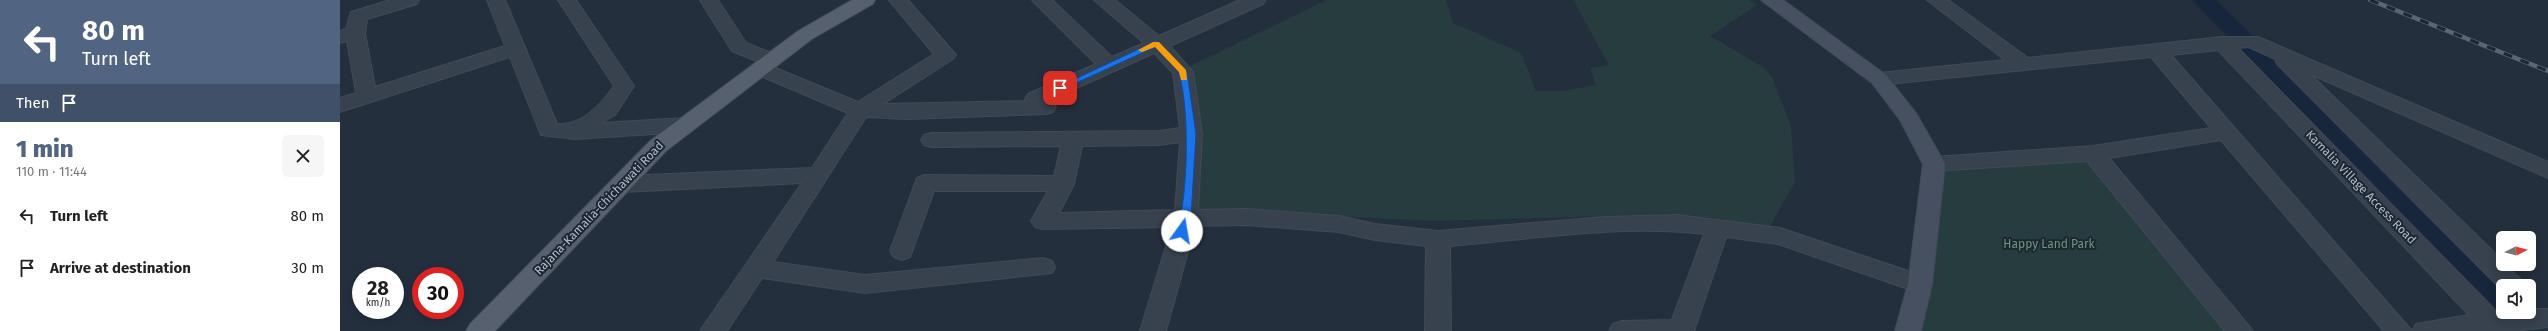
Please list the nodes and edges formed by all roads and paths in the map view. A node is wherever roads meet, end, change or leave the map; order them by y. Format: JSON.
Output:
{"nodes":[{"id":1,"x":410,"y":0,"type":"edge"},
{"id":2,"x":496,"y":0,"type":"edge"},
{"id":3,"x":567,"y":0,"type":"edge"},
{"id":4,"x":709,"y":0,"type":"edge"},
{"id":5,"x":866,"y":0,"type":"edge"},
{"id":6,"x":898,"y":0,"type":"edge"},
{"id":7,"x":1041,"y":0,"type":"edge"},
{"id":8,"x":1104,"y":0,"type":"edge"},
{"id":9,"x":1256,"y":0,"type":"edge"},
{"id":10,"x":1770,"y":0,"type":"edge"},
{"id":11,"x":1941,"y":1,"type":"edge"},
{"id":12,"x":348,"y":35,"type":"edge"},
{"id":13,"x":2226,"y":42,"type":"junction"},
{"id":14,"x":1156,"y":43,"type":"junction"},
{"id":15,"x":516,"y":49,"type":"junction"},
{"id":16,"x":2156,"y":51,"type":"junction"},
{"id":17,"x":2274,"y":51,"type":"junction"},
{"id":18,"x":2022,"y":63,"type":"junction"},
{"id":19,"x":766,"y":64,"type":"junction"},
{"id":20,"x":1109,"y":65,"type":"junction"},
{"id":21,"x":1879,"y":79,"type":"junction"},
{"id":22,"x":368,"y":96,"type":"junction"},
{"id":23,"x":340,"y":105,"type":"edge"},
{"id":24,"x":860,"y":110,"type":"junction"},
{"id":25,"x":686,"y":125,"type":"junction"},
{"id":26,"x":572,"y":132,"type":"junction"},
{"id":27,"x":2228,"y":132,"type":"junction"},
{"id":28,"x":1191,"y":134,"type":"junction"},
{"id":29,"x":1073,"y":139,"type":"junction"},
{"id":30,"x":932,"y":140,"type":"dead end"},
{"id":31,"x":2093,"y":153,"type":"junction"},
{"id":32,"x":1934,"y":164,"type":"junction"},
{"id":33,"x":2548,"y":171,"type":"edge"},
{"id":34,"x":819,"y":176,"type":"junction"},
{"id":35,"x":622,"y":184,"type":"junction"},
{"id":36,"x":1063,"y":184,"type":"junction"},
{"id":37,"x":1186,"y":217,"type":"junction"},
{"id":38,"x":1718,"y":227,"type":"junction"},
{"id":39,"x":1438,"y":239,"type":"junction"},
{"id":40,"x":902,"y":251,"type":"dead end"},
{"id":41,"x":1043,"y":267,"type":"dead end"},
{"id":42,"x":756,"y":268,"type":"junction"},
{"id":43,"x":2506,"y":279,"type":"edge"},
{"id":44,"x":1920,"y":284,"type":"junction"},
{"id":45,"x":2543,"y":314,"type":"edge"},
{"id":46,"x":2495,"y":326,"type":"edge"},
{"id":47,"x":478,"y":330,"type":"edge"},
{"id":48,"x":713,"y":331,"type":"edge"},
{"id":49,"x":1153,"y":331,"type":"edge"},
{"id":50,"x":1438,"y":331,"type":"edge"},
{"id":51,"x":1622,"y":331,"type":"edge"},
{"id":52,"x":1681,"y":331,"type":"edge"},
{"id":53,"x":1908,"y":331,"type":"edge"},
{"id":54,"x":2240,"y":331,"type":"edge"},
{"id":55,"x":2400,"y":331,"type":"edge"},
{"id":56,"x":2425,"y":331,"type":"edge"}],
"edges":[{"from":1,"to":12,"type":"street"},
{"from":2,"to":15,"type":"street"},
{"from":3,"to":26,"type":"street"},
{"from":4,"to":19,"type":"street"},
{"from":5,"to":19,"type":"main road","name":"Rajana-Kamalia-Chichawati Road"},
{"from":6,"to":24,"type":"street"},
{"from":7,"to":20,"type":"street"},
{"from":8,"to":14,"type":"street"},
{"from":9,"to":14,"type":"street"},
{"from":10,"to":21,"type":"street"},
{"from":11,"to":18,"type":"street"},
{"from":12,"to":22,"type":"street"},
{"from":13,"to":16,"type":"street"},
{"from":13,"to":17,"type":"street"},
{"from":13,"to":46,"type":"street","name":"Kamalia Village Access Road"},
{"from":14,"to":20,"type":"street"},
{"from":14,"to":28,"type":"street"},
{"from":15,"to":22,"type":"street"},
{"from":15,"to":26,"type":"street"},
{"from":16,"to":18,"type":"street"},
{"from":16,"to":27,"type":"street"},
{"from":17,"to":33,"type":"street"},
{"from":17,"to":43,"type":"street"},
{"from":18,"to":21,"type":"street"},
{"from":19,"to":24,"type":"street"},
{"from":19,"to":25,"type":"main road","name":"Rajana-Kamalia-Chichawati Road"},
{"from":20,"to":24,"type":"street"},
{"from":21,"to":32,"type":"street"},
{"from":22,"to":23,"type":"street"},
{"from":24,"to":34,"type":"street"},
{"from":25,"to":26,"type":"street"},
{"from":25,"to":35,"type":"main road","name":"Rajana-Kamalia-Chichawati Road"},
{"from":27,"to":31,"type":"street"},
{"from":27,"to":55,"type":"street"},
{"from":28,"to":29,"type":"street"},
{"from":28,"to":37,"type":"street"},
{"from":29,"to":30,"type":"street"},
{"from":29,"to":36,"type":"street"},
{"from":31,"to":32,"type":"street"},
{"from":31,"to":54,"type":"street"},
{"from":32,"to":44,"type":"street"},
{"from":34,"to":35,"type":"street"},
{"from":34,"to":42,"type":"street"},
{"from":35,"to":47,"type":"main road","name":"Rajana-Kamalia-Chichawati Road"},
{"from":36,"to":37,"type":"street"},
{"from":36,"to":40,"type":"street"},
{"from":37,"to":39,"type":"street"},
{"from":37,"to":49,"type":"street"},
{"from":38,"to":39,"type":"street"},
{"from":38,"to":44,"type":"street"},
{"from":38,"to":52,"type":"street"},
{"from":39,"to":50,"type":"street"},
{"from":41,"to":42,"type":"street"},
{"from":42,"to":48,"type":"street"},
{"from":44,"to":53,"type":"street"},
{"from":45,"to":46,"type":"street"},
{"from":46,"to":56,"type":"street"},
{"from":51,"to":52,"type":"street"}]}
